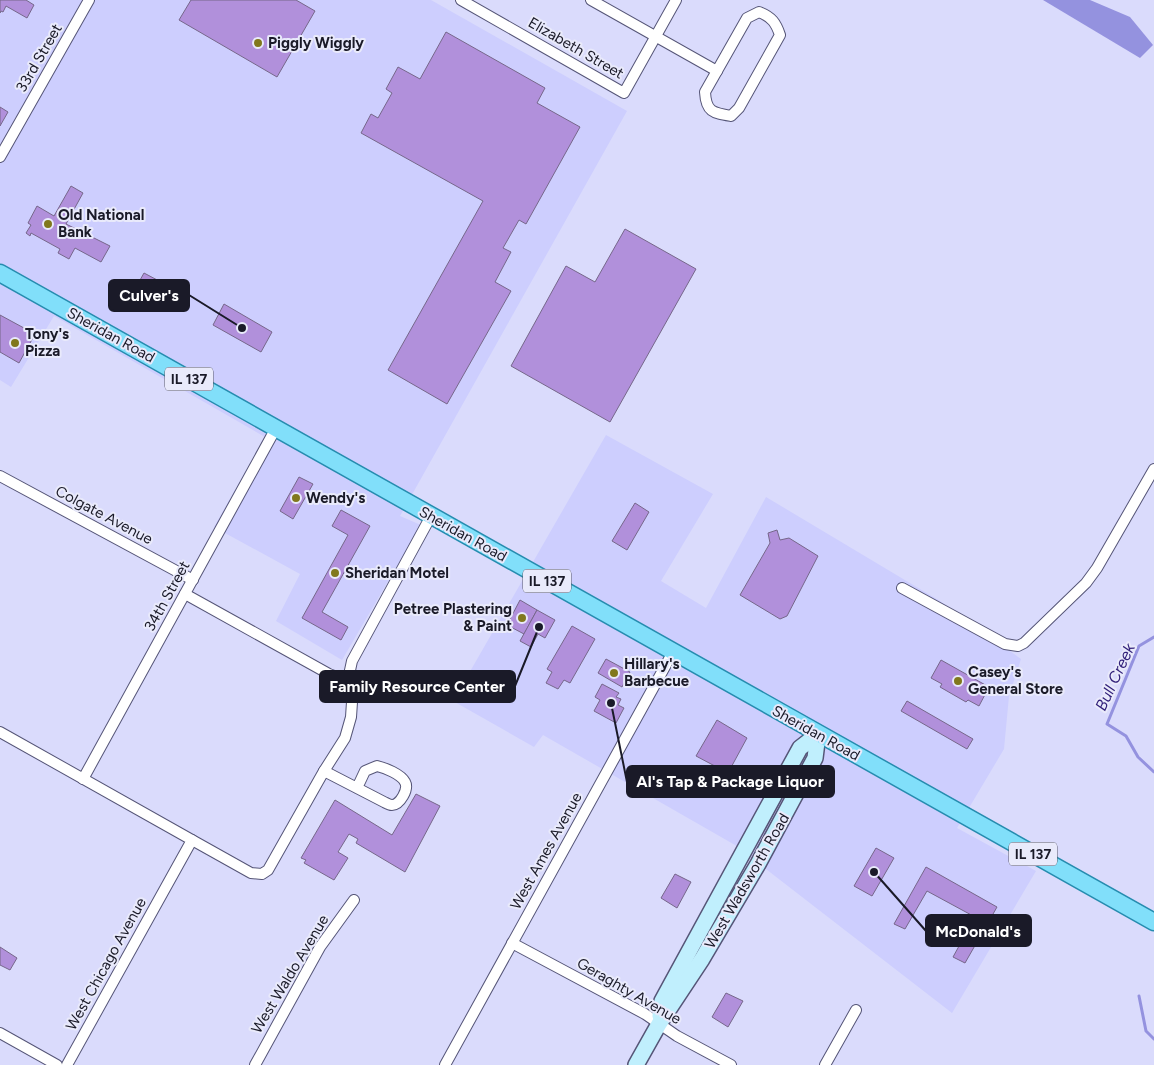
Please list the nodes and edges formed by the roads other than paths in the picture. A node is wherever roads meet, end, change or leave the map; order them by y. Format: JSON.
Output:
{"nodes":[{"id":1,"x":89,"y":0,"type":"edge"},
{"id":2,"x":461,"y":0,"type":"edge"},
{"id":3,"x":591,"y":0,"type":"edge"},
{"id":4,"x":676,"y":0,"type":"edge"},
{"id":5,"x":655,"y":36,"type":"junction"},
{"id":6,"x":717,"y":71,"type":"junction"},
{"id":7,"x":0,"y":157,"type":"edge"},
{"id":8,"x":0,"y":273,"type":"edge"},
{"id":9,"x":276,"y":428,"type":"junction"},
{"id":10,"x":1154,"y":469,"type":"edge"},
{"id":11,"x":0,"y":476,"type":"edge"},
{"id":12,"x":431,"y":516,"type":"junction"},
{"id":13,"x":193,"y":580,"type":"junction"},
{"id":14,"x":902,"y":588,"type":"dead end"},
{"id":15,"x":186,"y":594,"type":"junction"},
{"id":16,"x":673,"y":652,"type":"junction"},
{"id":17,"x":350,"y":682,"type":"junction"},
{"id":18,"x":0,"y":732,"type":"edge"},
{"id":19,"x":818,"y":734,"type":"junction"},
{"id":20,"x":324,"y":771,"type":"junction"},
{"id":21,"x":83,"y":779,"type":"junction"},
{"id":22,"x":357,"y":788,"type":"junction"},
{"id":23,"x":192,"y":840,"type":"junction"},
{"id":24,"x":354,"y":900,"type":"dead end"},
{"id":25,"x":1154,"y":922,"type":"edge"},
{"id":26,"x":512,"y":942,"type":"junction"},
{"id":27,"x":856,"y":1010,"type":"dead end"},
{"id":28,"x":659,"y":1024,"type":"junction"},
{"id":29,"x":0,"y":1033,"type":"edge"},
{"id":30,"x":57,"y":1065,"type":"edge"},
{"id":31,"x":66,"y":1065,"type":"edge"},
{"id":32,"x":255,"y":1065,"type":"edge"},
{"id":33,"x":445,"y":1065,"type":"edge"},
{"id":34,"x":636,"y":1065,"type":"edge"},
{"id":35,"x":731,"y":1065,"type":"edge"},
{"id":36,"x":825,"y":1065,"type":"edge"}],
"edges":[{"from":1,"to":7,"type":"street","name":"33rd Street"},
{"from":2,"to":5,"type":"street","name":"Elizabeth Street"},
{"from":3,"to":5,"type":"street"},
{"from":4,"to":5,"type":"street"},
{"from":5,"to":6,"type":"street"},
{"from":6,"to":6,"type":"street"},
{"from":8,"to":9,"type":"main road","name":"Sheridan Road","number":"IL 137"},
{"from":9,"to":12,"type":"main road","name":"Sheridan Road","number":"IL 137"},
{"from":9,"to":13,"type":"street","name":"34th Street"},
{"from":10,"to":14,"type":"street"},
{"from":11,"to":13,"type":"street","name":"Colgate Avenue"},
{"from":12,"to":16,"type":"main road","name":"Sheridan Road","number":"IL 137"},
{"from":12,"to":17,"type":"street"},
{"from":13,"to":15,"type":"street","name":"34th Street"},
{"from":15,"to":17,"type":"street"},
{"from":15,"to":21,"type":"street","name":"34th Street"},
{"from":16,"to":19,"type":"main road","name":"Sheridan Road","number":"IL 137"},
{"from":16,"to":26,"type":"street","name":"West Ames Avenue"},
{"from":17,"to":20,"type":"street"},
{"from":18,"to":21,"type":"street"},
{"from":19,"to":25,"type":"main road","name":"Sheridan Road","number":"IL 137"},
{"from":19,"to":28,"type":"main road","name":"West Wadsworth Road"},
{"from":20,"to":22,"type":"street"},
{"from":20,"to":23,"type":"street"},
{"from":21,"to":23,"type":"street"},
{"from":22,"to":22,"type":"street"},
{"from":23,"to":31,"type":"street","name":"West Chicago Avenue"},
{"from":24,"to":32,"type":"street","name":"West Waldo Avenue"},
{"from":26,"to":28,"type":"street","name":"Geraghty Avenue"},
{"from":26,"to":33,"type":"street","name":"West Ames Avenue"},
{"from":27,"to":36,"type":"street"},
{"from":28,"to":34,"type":"main road","name":"West Wadsworth Road"},
{"from":28,"to":35,"type":"street","name":"Geraghty Avenue"},
{"from":29,"to":30,"type":"street"}]}
